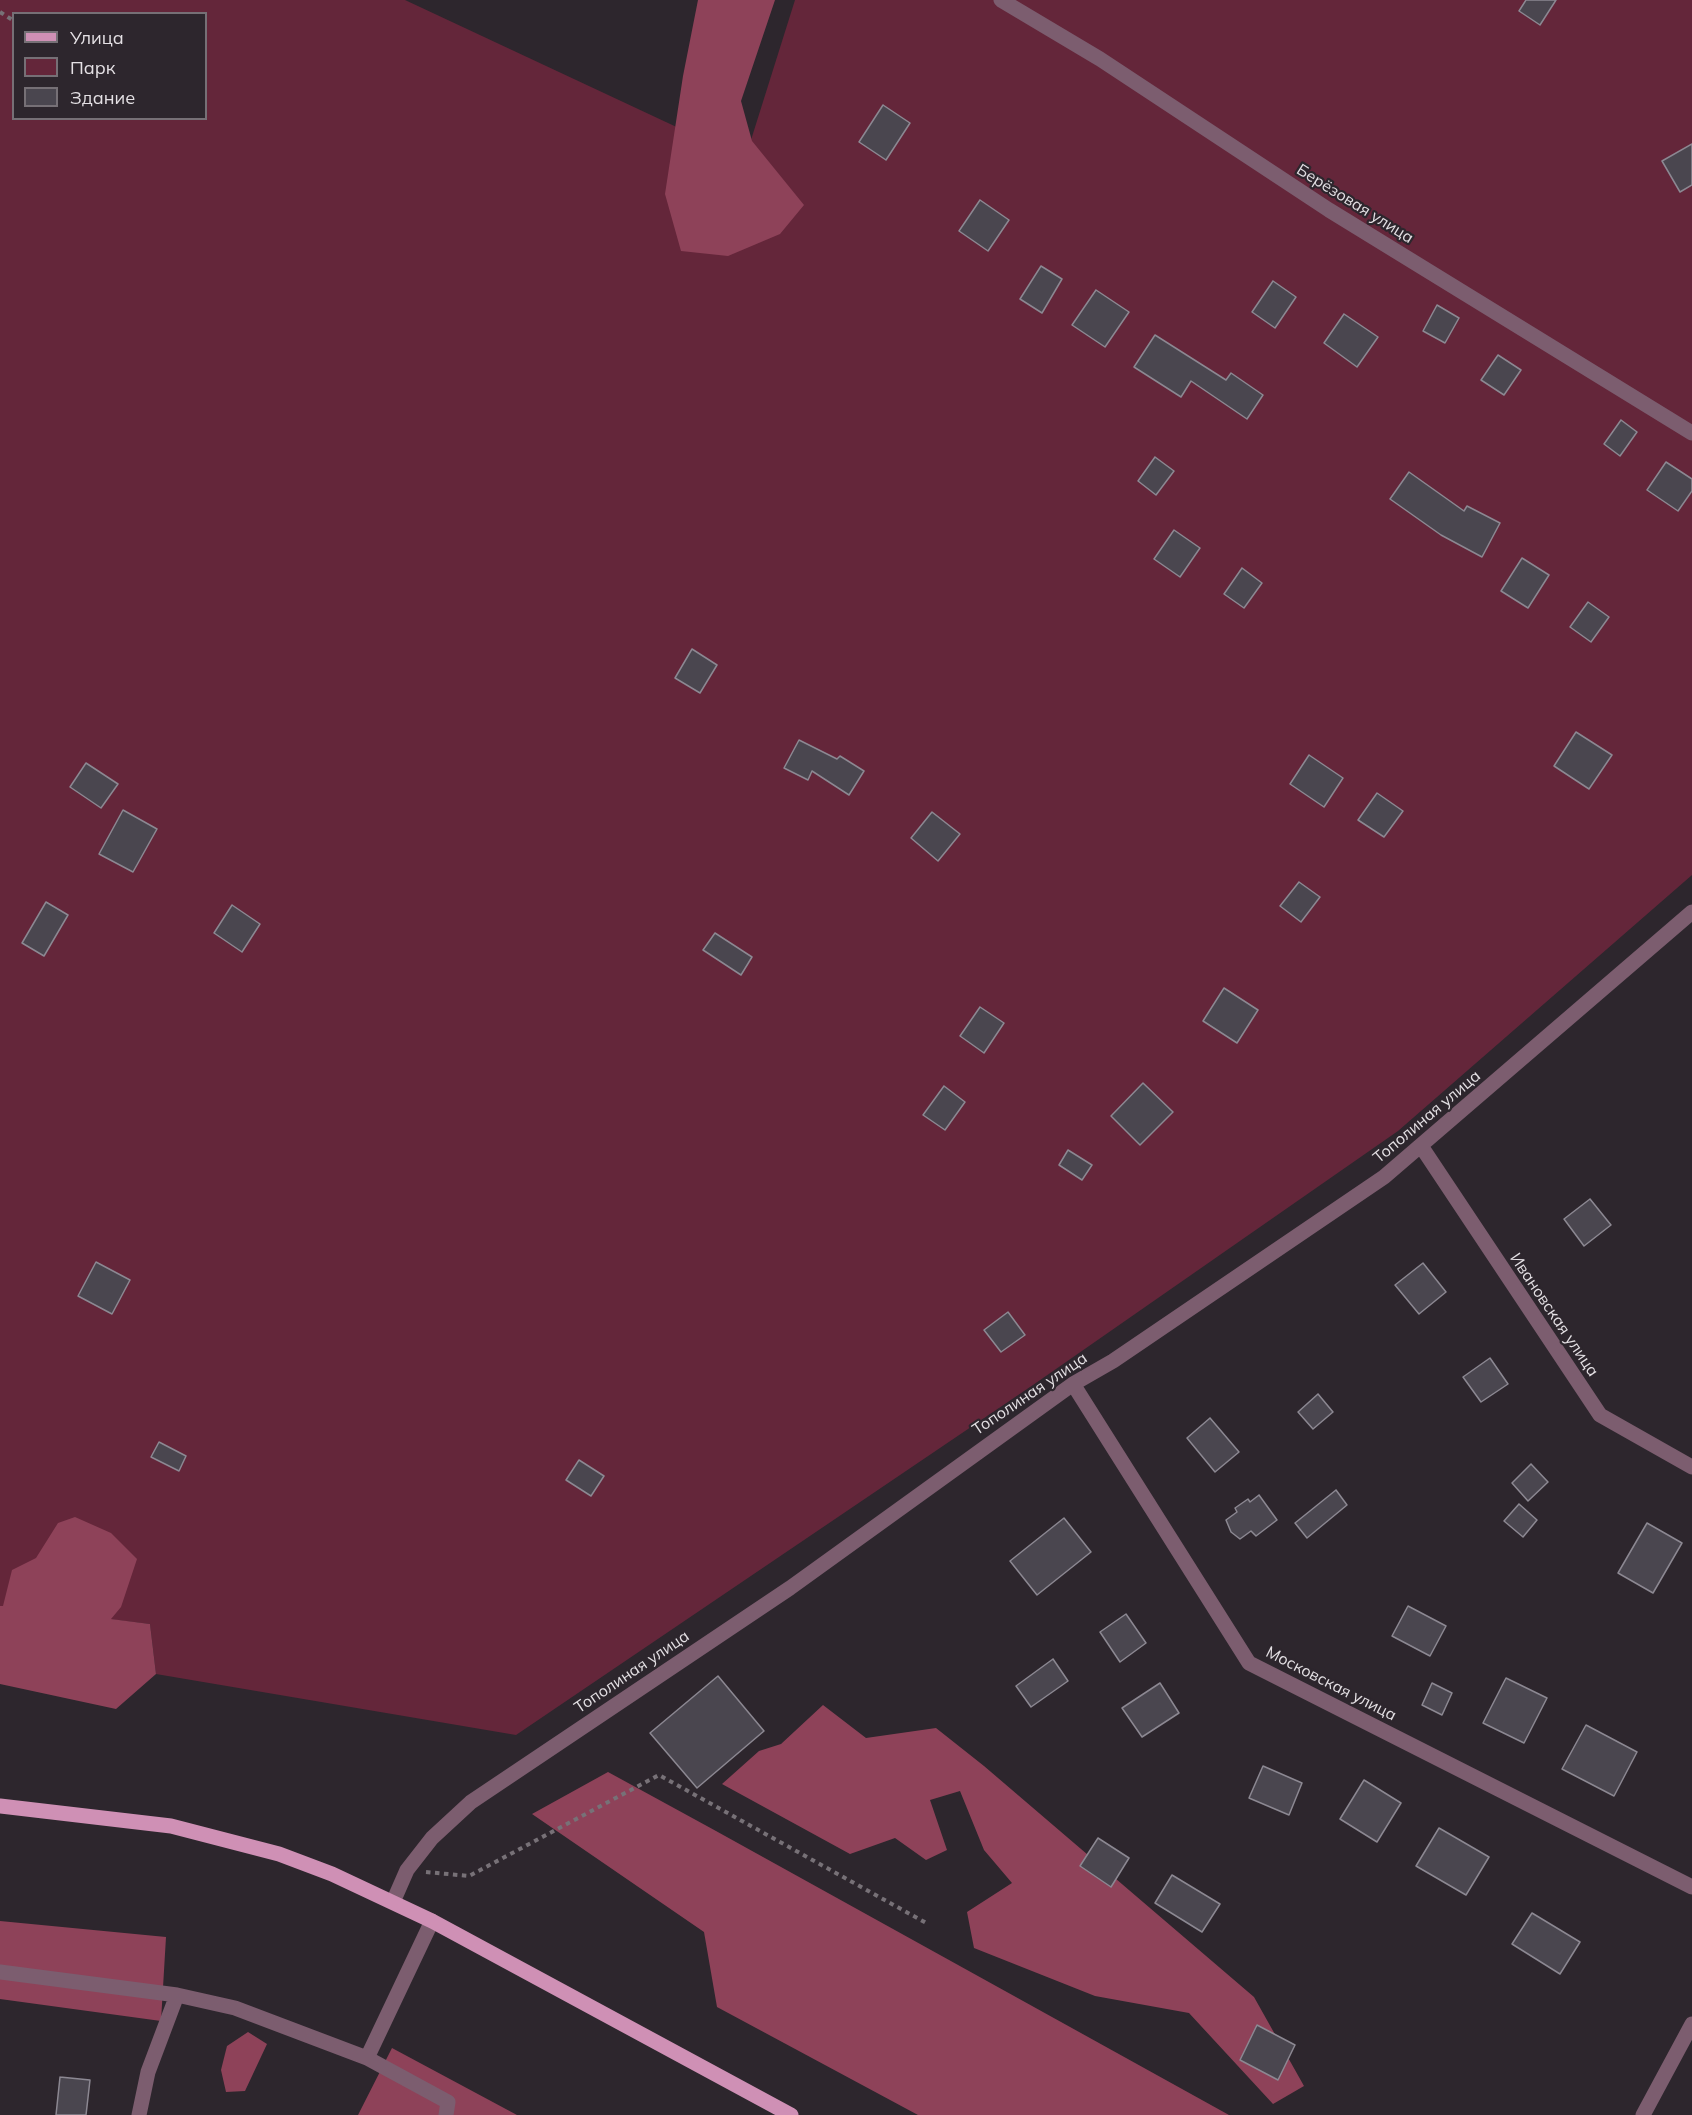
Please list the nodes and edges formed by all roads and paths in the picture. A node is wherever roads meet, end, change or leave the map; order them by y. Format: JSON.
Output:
{"nodes":[{"id":1,"x":1002,"y":0,"type":"edge"},
{"id":2,"x":1692,"y":433,"type":"edge"},
{"id":3,"x":1692,"y":912,"type":"edge"},
{"id":4,"x":1421,"y":1146,"type":"junction"},
{"id":5,"x":1073,"y":1384,"type":"junction"},
{"id":6,"x":1692,"y":1467,"type":"edge"},
{"id":7,"x":0,"y":1806,"type":"edge"},
{"id":8,"x":407,"y":1870,"type":"junction"},
{"id":9,"x":1692,"y":1887,"type":"edge"},
{"id":10,"x":393,"y":1902,"type":"junction"},
{"id":11,"x":432,"y":1922,"type":"junction"},
{"id":12,"x":928,"y":1924,"type":"dead end"},
{"id":13,"x":0,"y":1972,"type":"edge"},
{"id":14,"x":177,"y":1995,"type":"junction"},
{"id":15,"x":1692,"y":2024,"type":"edge"},
{"id":16,"x":368,"y":2058,"type":"junction"},
{"id":17,"x":138,"y":2115,"type":"edge"},
{"id":18,"x":446,"y":2115,"type":"edge"},
{"id":19,"x":791,"y":2115,"type":"edge"},
{"id":20,"x":1643,"y":2115,"type":"edge"}],
"edges":[{"from":1,"to":2,"type":"street","name":"Берёзовая улица"},
{"from":3,"to":4,"type":"street","name":"Тополиная улица"},
{"from":4,"to":5,"type":"street","name":"Тополиная улица"},
{"from":4,"to":6,"type":"street","name":"Ивановская улица"},
{"from":5,"to":8,"type":"street","name":"Тополиная улица"},
{"from":5,"to":9,"type":"street","name":"Московская улица"},
{"from":7,"to":10,"type":"main road"},
{"from":8,"to":10,"type":"street","name":"Тополиная улица"},
{"from":8,"to":12,"type":"path"},
{"from":10,"to":11,"type":"main road"},
{"from":11,"to":16,"type":"street"},
{"from":11,"to":19,"type":"main road"},
{"from":13,"to":14,"type":"street"},
{"from":14,"to":16,"type":"street"},
{"from":14,"to":17,"type":"street"},
{"from":15,"to":20,"type":"street"},
{"from":16,"to":18,"type":"street"}]}
